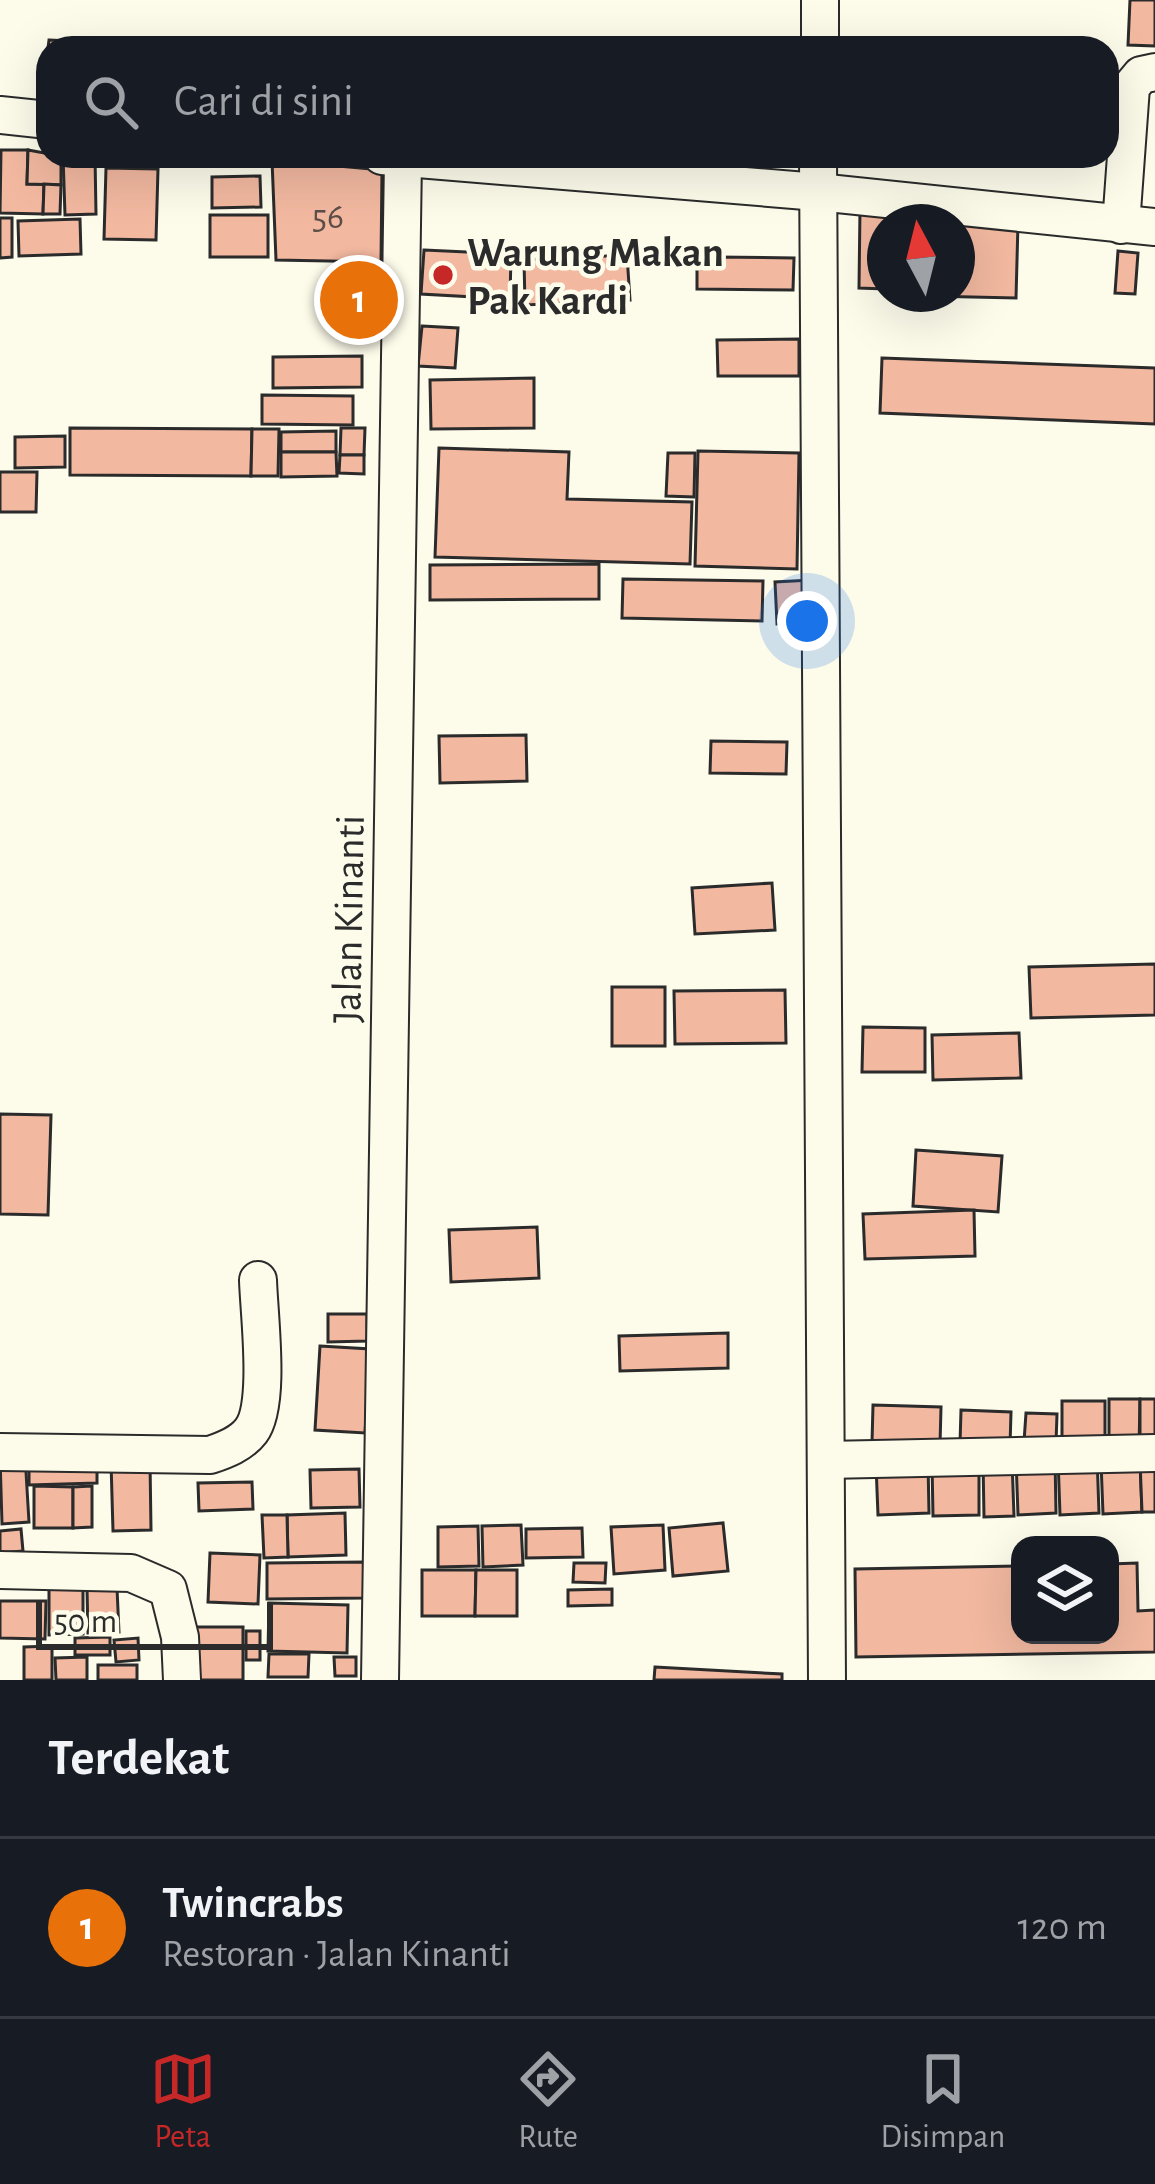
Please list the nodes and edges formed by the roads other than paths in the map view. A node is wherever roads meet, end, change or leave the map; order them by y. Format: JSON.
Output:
{"nodes":[{"id":1,"x":820,"y":0,"type":"edge"},
{"id":2,"x":820,"y":36,"type":"edge"},
{"id":3,"x":1155,"y":72,"type":"edge"},
{"id":4,"x":0,"y":115,"type":"edge"},
{"id":5,"x":36,"y":119,"type":"edge"},
{"id":6,"x":391,"y":168,"type":"edge"},
{"id":7,"x":667,"y":168,"type":"edge"},
{"id":8,"x":818,"y":174,"type":"edge"},
{"id":9,"x":1138,"y":226,"type":"edge"},
{"id":10,"x":258,"y":1280,"type":"dead end"},
{"id":11,"x":0,"y":1452,"type":"edge"},
{"id":12,"x":1155,"y":1453,"type":"edge"},
{"id":13,"x":826,"y":1460,"type":"junction"},
{"id":14,"x":0,"y":1570,"type":"edge"},
{"id":15,"x":182,"y":1680,"type":"edge"},
{"id":16,"x":380,"y":1680,"type":"edge"},
{"id":17,"x":827,"y":1680,"type":"edge"}],
"edges":[{"from":1,"to":2,"type":"street"},
{"from":3,"to":9,"type":"street"},
{"from":4,"to":5,"type":"street"},
{"from":6,"to":16,"type":"street","name":"Jalan Kinanti"},
{"from":7,"to":8,"type":"street"},
{"from":8,"to":9,"type":"street"},
{"from":8,"to":13,"type":"street"},
{"from":10,"to":11,"type":"street"},
{"from":12,"to":13,"type":"street"},
{"from":13,"to":17,"type":"street"},
{"from":14,"to":15,"type":"street"}]}
